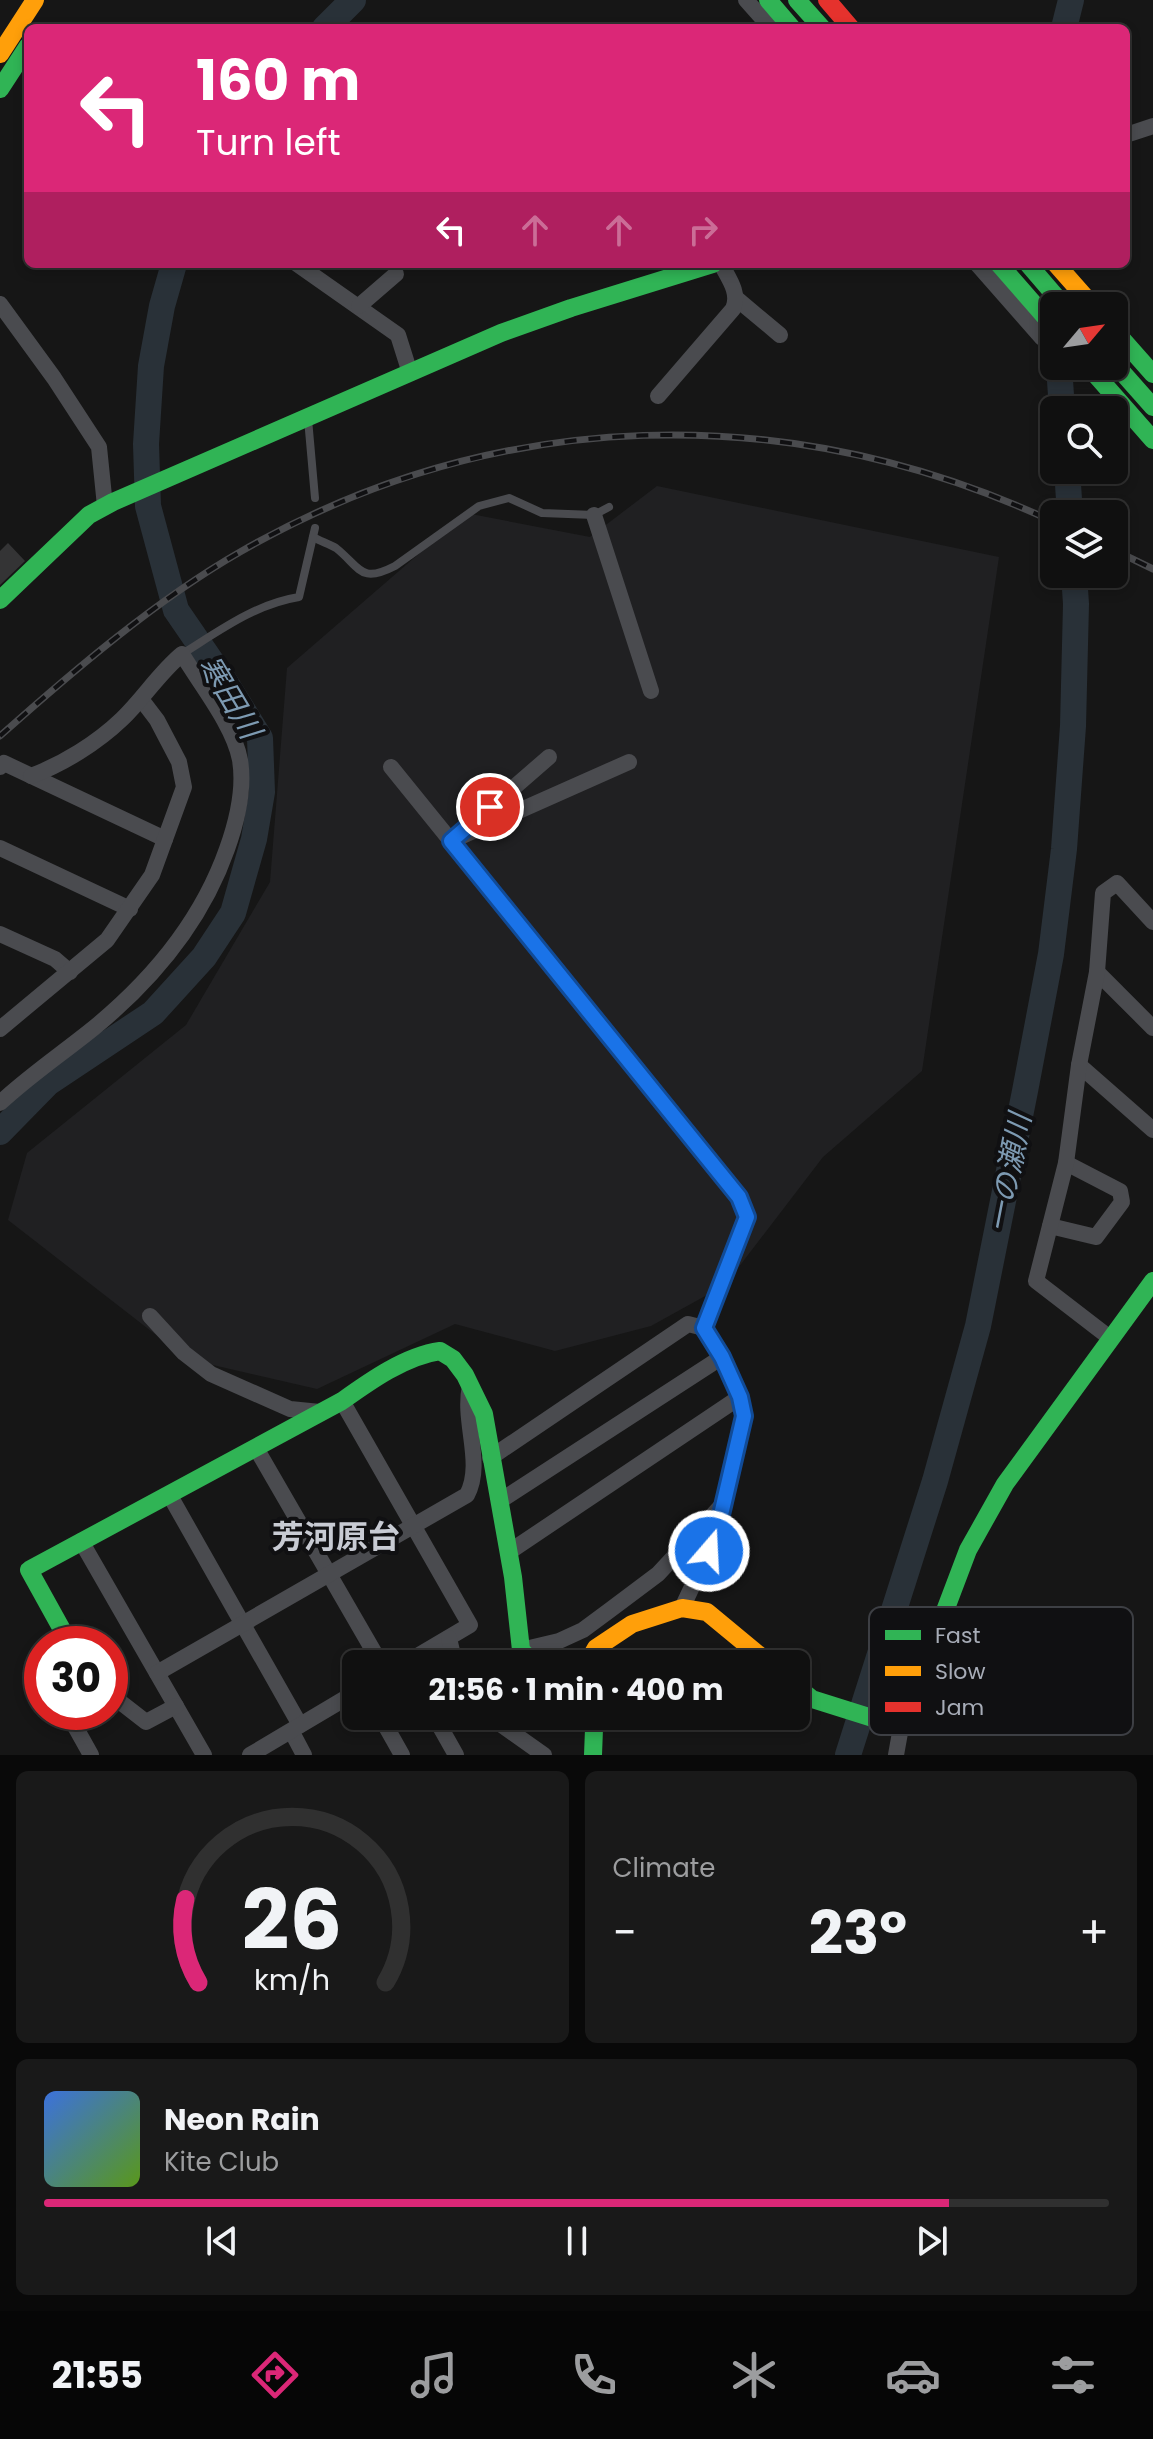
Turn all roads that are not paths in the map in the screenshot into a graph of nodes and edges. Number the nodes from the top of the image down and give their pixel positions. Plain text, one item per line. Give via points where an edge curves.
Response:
1 (35, 0) edge
2 (746, 0) edge
3 (768, 0) edge
4 (797, 0) edge
5 (827, 0) edge
6 (767, 24) edge
7 (789, 24) edge
8 (818, 24) edge
9 (848, 24) edge
10 (24, 52) edge
11 (0, 54) edge
12 (0, 89) edge
13 (1153, 126) edge
14 (1130, 134) edge
15 (303, 268) edge
16 (699, 268) edge
17 (723, 268) edge
18 (981, 268) edge
19 (1002, 268) edge
20 (1031, 268) edge
21 (1060, 268) edge
22 (396, 274) dead end
23 (1052, 292) edge
24 (1081, 292) edge
25 (737, 299) junction
26 (0, 304) edge
27 (359, 306) junction
28 (1040, 322) edge
29 (1040, 325) edge
30 (780, 335) dead end
31 (1128, 346) edge
32 (410, 373) junction
33 (1153, 374) edge
34 (1128, 379) edge
35 (1100, 380) edge
36 (658, 396) dead end
37 (1153, 407) edge
38 (308, 418) junction
39 (1153, 440) edge
40 (315, 498) dead end
41 (109, 504) junction
42 (601, 511) joint
43 (0, 600) edge
44 (182, 654) junction
45 (651, 691) dead end
46 (141, 699) junction
47 (549, 757) dead end
48 (629, 762) dead end
49 (0, 767) edge
50 (391, 767) dead end
51 (31, 776) junction
52 (165, 839) junction
53 (451, 841) junction
54 (0, 848) edge
55 (130, 909) junction
56 (1153, 922) edge
57 (0, 934) edge
58 (70, 972) junction
59 (1097, 972) junction
60 (2, 1024) edge
61 (1153, 1028) edge
62 (1079, 1065) junction
63 (0, 1103) edge
64 (1153, 1130) edge
65 (1066, 1163) junction
66 (1050, 1226) junction
67 (1153, 1281) edge
68 (150, 1316) dead end
69 (704, 1328) junction
70 (1110, 1338) junction
71 (722, 1357) junction
72 (470, 1386) junction
73 (740, 1397) junction
74 (342, 1401) junction
75 (322, 1412) junction
76 (256, 1448) junction
77 (490, 1458) junction
78 (169, 1494) junction
79 (500, 1501) junction
80 (725, 1502) junction
81 (413, 1526) junction
82 (81, 1541) junction
83 (509, 1552) junction
84 (329, 1574) junction
85 (943, 1607) edge
86 (682, 1608) junction
87 (243, 1624) junction
88 (60, 1626) edge
89 (449, 1638) junction
90 (373, 1650) edge
91 (428, 1650) edge
92 (452, 1650) edge
93 (521, 1650) joint
94 (595, 1650) edge
95 (753, 1650) edge
96 (157, 1673) junction
97 (810, 1697) edge
98 (342, 1702) edge
99 (176, 1706) junction
100 (128, 1708) edge
101 (869, 1717) edge
102 (77, 1730) edge
103 (388, 1730) edge
104 (442, 1730) edge
105 (509, 1730) edge
106 (594, 1730) edge
107 (298, 1732) junction
108 (894, 1735) edge
109 (91, 1755) edge
110 (204, 1755) edge
111 (250, 1755) edge
112 (304, 1755) edge
113 (402, 1755) edge
114 (456, 1755) edge
115 (544, 1755) edge
116 (593, 1755) edge
117 (896, 1755) edge

1 - 11 main road
2 - 6 street
3 - 7 main road
4 - 8 main road
5 - 9 main road
10 - 12 main road
13 - 14 street
15 - 27 street
16 - 32 main road via 501,333
17 - 25 street
18 - 29 street
19 - 28 main road
20 - 23 main road
21 - 24 main road
22 - 27 street
25 - 30 street
25 - 36 street
26 - 41 street via 99,447
27 - 32 street via 398,335
31 - 33 main road
32 - 38 main road
34 - 37 main road
35 - 39 main road
38 - 40 lane
38 - 41 main road
41 - 43 main road via 89,515
42 - 44 lane via 542,513 509,498 479,506 395,566 370,575 314,532 299,597 242,617
42 - 45 street
44 - 46 street
44 - 63 street via 240,759 242,793 217,877 160,963 128,997
46 - 51 street via 98,739
46 - 52 street via 179,762 184,787
47 - 53 street
48 - 53 street
49 - 51 street via 4,763
50 - 53 street
51 - 52 street
52 - 55 street via 152,875
53 - 69 street via 739,1197 747,1217
54 - 55 street
55 - 58 street via 107,940
56 - 59 street via 1117,883 1103,893
57 - 58 street via 55,959
58 - 60 street
59 - 61 street
59 - 62 street
62 - 64 street
62 - 65 street
65 - 66 street
65 - 66 street via 1120,1191 1122,1202 1096,1237
66 - 70 street via 1036,1281
67 - 70 main road
68 - 75 street via 211,1374 290,1409
69 - 71 street
69 - 77 street via 688,1324
70 - 85 main road via 1005,1484
71 - 73 street
71 - 79 street
72 - 74 main road via 454,1357 439,1351 376,1378
72 - 77 main road via 483,1409
72 - 81 street via 466,1404 474,1481 467,1495
73 - 80 street via 744,1416
73 - 83 street
74 - 75 main road
74 - 81 street
75 - 76 main road
76 - 78 main road
76 - 84 street
77 - 79 main road
78 - 82 main road
78 - 87 street
79 - 83 main road
80 - 86 street via 716,1536
80 - 93 street via 658,1574 601,1617 559,1641
81 - 84 street
81 - 89 street via 470,1625
82 - 88 main road via 29,1570
82 - 96 street
83 - 93 main road
84 - 87 street
84 - 90 street
86 - 94 main road via 632,1624
86 - 95 main road via 707,1612
87 - 96 street
87 - 107 street
89 - 91 street
89 - 92 street
96 - 99 street
97 - 101 main road
98 - 107 street
99 - 100 street via 146,1722
99 - 110 street
102 - 109 street
103 - 113 street
104 - 114 street
105 - 115 street
106 - 116 main road
107 - 111 street
107 - 112 street
108 - 117 street

